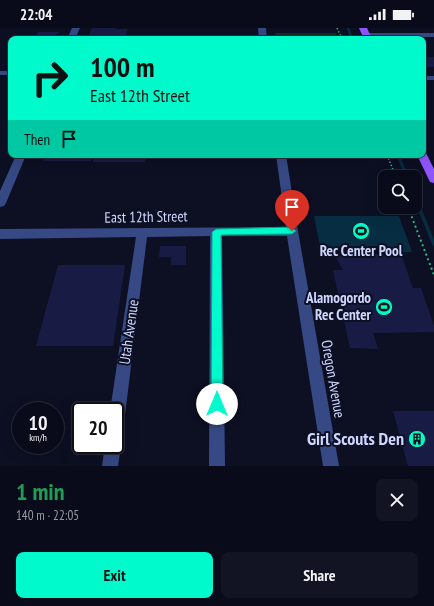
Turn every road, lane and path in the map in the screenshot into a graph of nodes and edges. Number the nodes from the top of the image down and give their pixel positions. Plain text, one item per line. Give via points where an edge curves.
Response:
1 (366, 34) edge
2 (434, 35) edge
3 (20, 158) edge
4 (281, 158) edge
5 (388, 158) edge
6 (424, 158) edge
7 (393, 170) edge
8 (434, 179) edge
9 (0, 203) edge
10 (411, 214) edge
11 (292, 231) junction
12 (216, 232) junction
13 (142, 233) junction
14 (0, 234) edge
15 (434, 275) edge
16 (119, 402) edge
17 (112, 454) edge
18 (110, 466) edge
19 (217, 466) edge
20 (331, 466) edge

1 - 2 street
3 - 9 street
4 - 11 street, Oregon Avenue
5 - 7 path
6 - 8 main road
10 - 15 path
11 - 12 street, East 12th Street
11 - 20 street, Oregon Avenue
12 - 13 street, East 12th Street
12 - 19 street
13 - 14 street, East 12th Street
13 - 16 street, Utah Avenue
17 - 18 street

